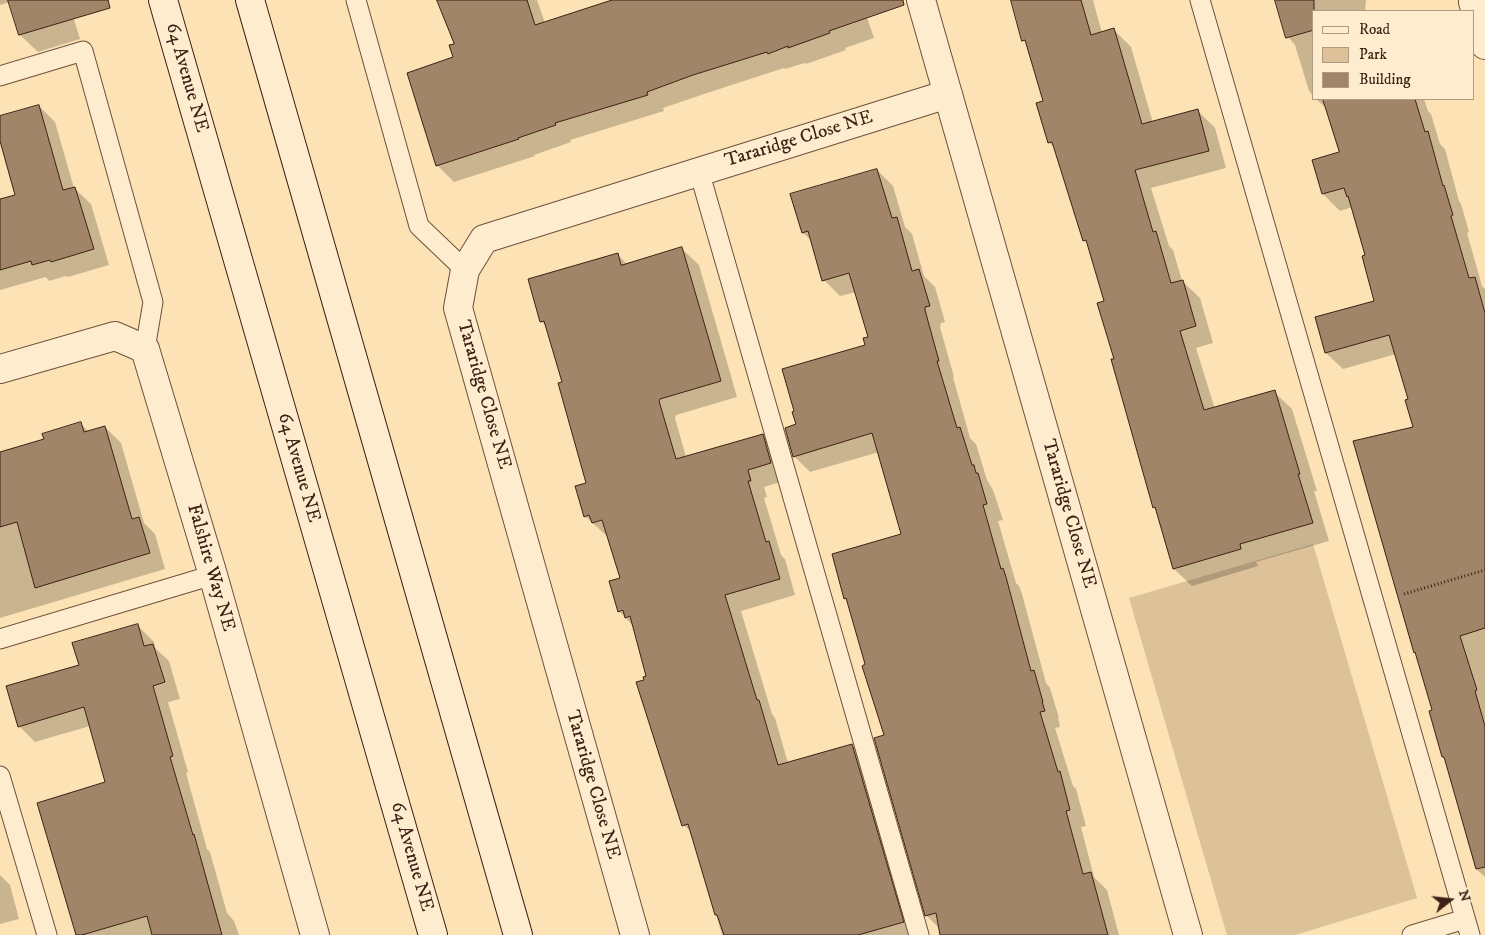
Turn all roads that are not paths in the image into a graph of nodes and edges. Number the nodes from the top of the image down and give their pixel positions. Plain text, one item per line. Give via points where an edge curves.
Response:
1 (163, 0) edge
2 (250, 0) edge
3 (262, 0) edge
4 (356, 0) edge
5 (921, 0) edge
6 (1200, 0) edge
7 (1474, 0) edge
8 (1485, 45) edge
9 (263, 46) junction
10 (0, 76) edge
11 (948, 94) junction
12 (699, 171) junction
13 (465, 270) junction
14 (145, 349) junction
15 (0, 369) edge
16 (213, 575) junction
17 (0, 639) edge
18 (0, 776) edge
19 (1467, 927) edge
20 (46, 935) edge
21 (316, 935) edge
22 (433, 935) edge
23 (518, 935) edge
24 (635, 935) edge
25 (919, 935) edge
26 (1188, 935) edge
27 (1412, 935) edge

1 - 22 street, 64 Avenue NE
2 - 9 street
3 - 9 street
4 - 13 lane via 419,226
5 - 11 street, Tararidge Close NE
6 - 19 lane
7 - 8 street
9 - 23 street
10 - 14 lane via 83,51 153,302
11 - 12 street, Tararidge Close NE
11 - 26 street, Tararidge Close NE
12 - 13 street, Tararidge Close NE via 484,239
12 - 25 lane
13 - 24 street, Tararidge Close NE via 458,308
14 - 15 street via 115,336
14 - 16 street, Falshire Way NE
16 - 17 lane
16 - 21 street, Falshire Way NE
18 - 20 lane
19 - 27 lane

